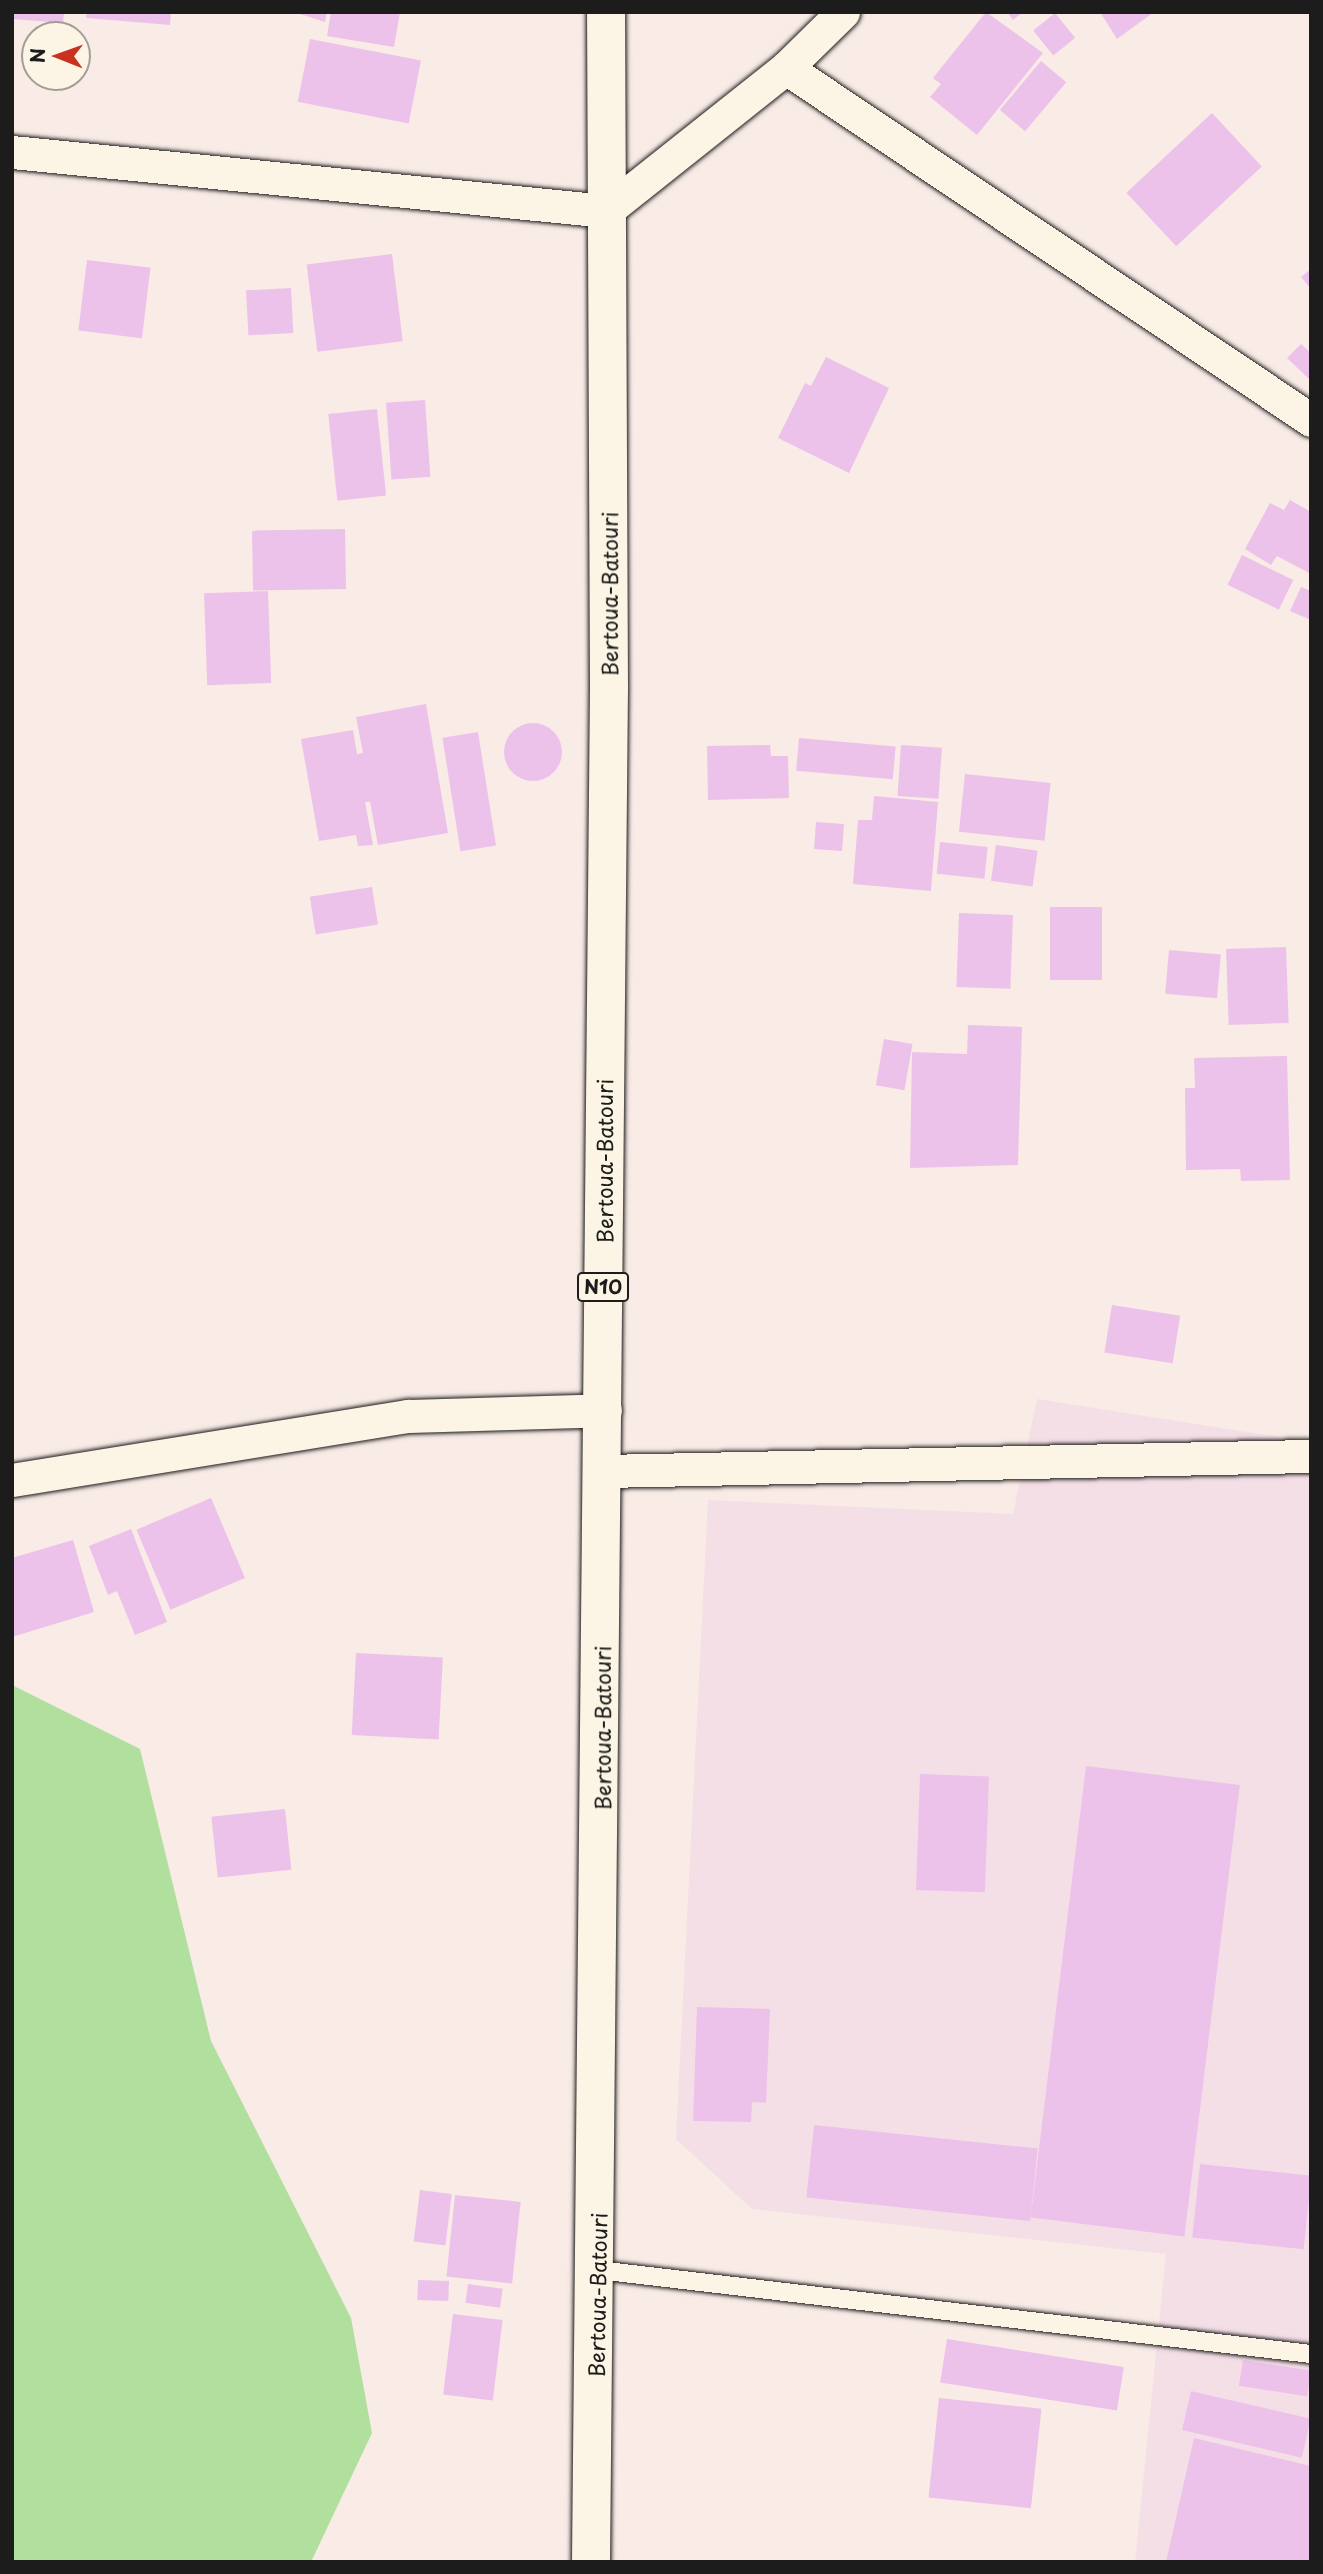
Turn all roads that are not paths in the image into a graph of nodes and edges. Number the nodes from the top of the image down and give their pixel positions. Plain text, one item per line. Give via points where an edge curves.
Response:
1 (606, 12) edge
2 (843, 12) edge
3 (786, 68) junction
4 (12, 152) edge
5 (606, 211) junction
6 (1311, 420) edge
7 (605, 1410) junction
8 (1311, 1457) edge
9 (604, 1471) junction
10 (12, 1480) edge
11 (598, 2270) junction
12 (1311, 2354) edge
13 (590, 2562) edge

1 - 5 highway, Bertoua-Batouri / N10
2 - 3 street
3 - 5 street
3 - 6 street
4 - 5 street
5 - 7 highway, Bertoua-Batouri / N10
7 - 9 highway, Bertoua-Batouri / N10
7 - 10 street via 408,1416
8 - 9 street
9 - 11 highway, Bertoua-Batouri / N10
11 - 12 lane
11 - 13 highway, Bertoua-Batouri / N10

